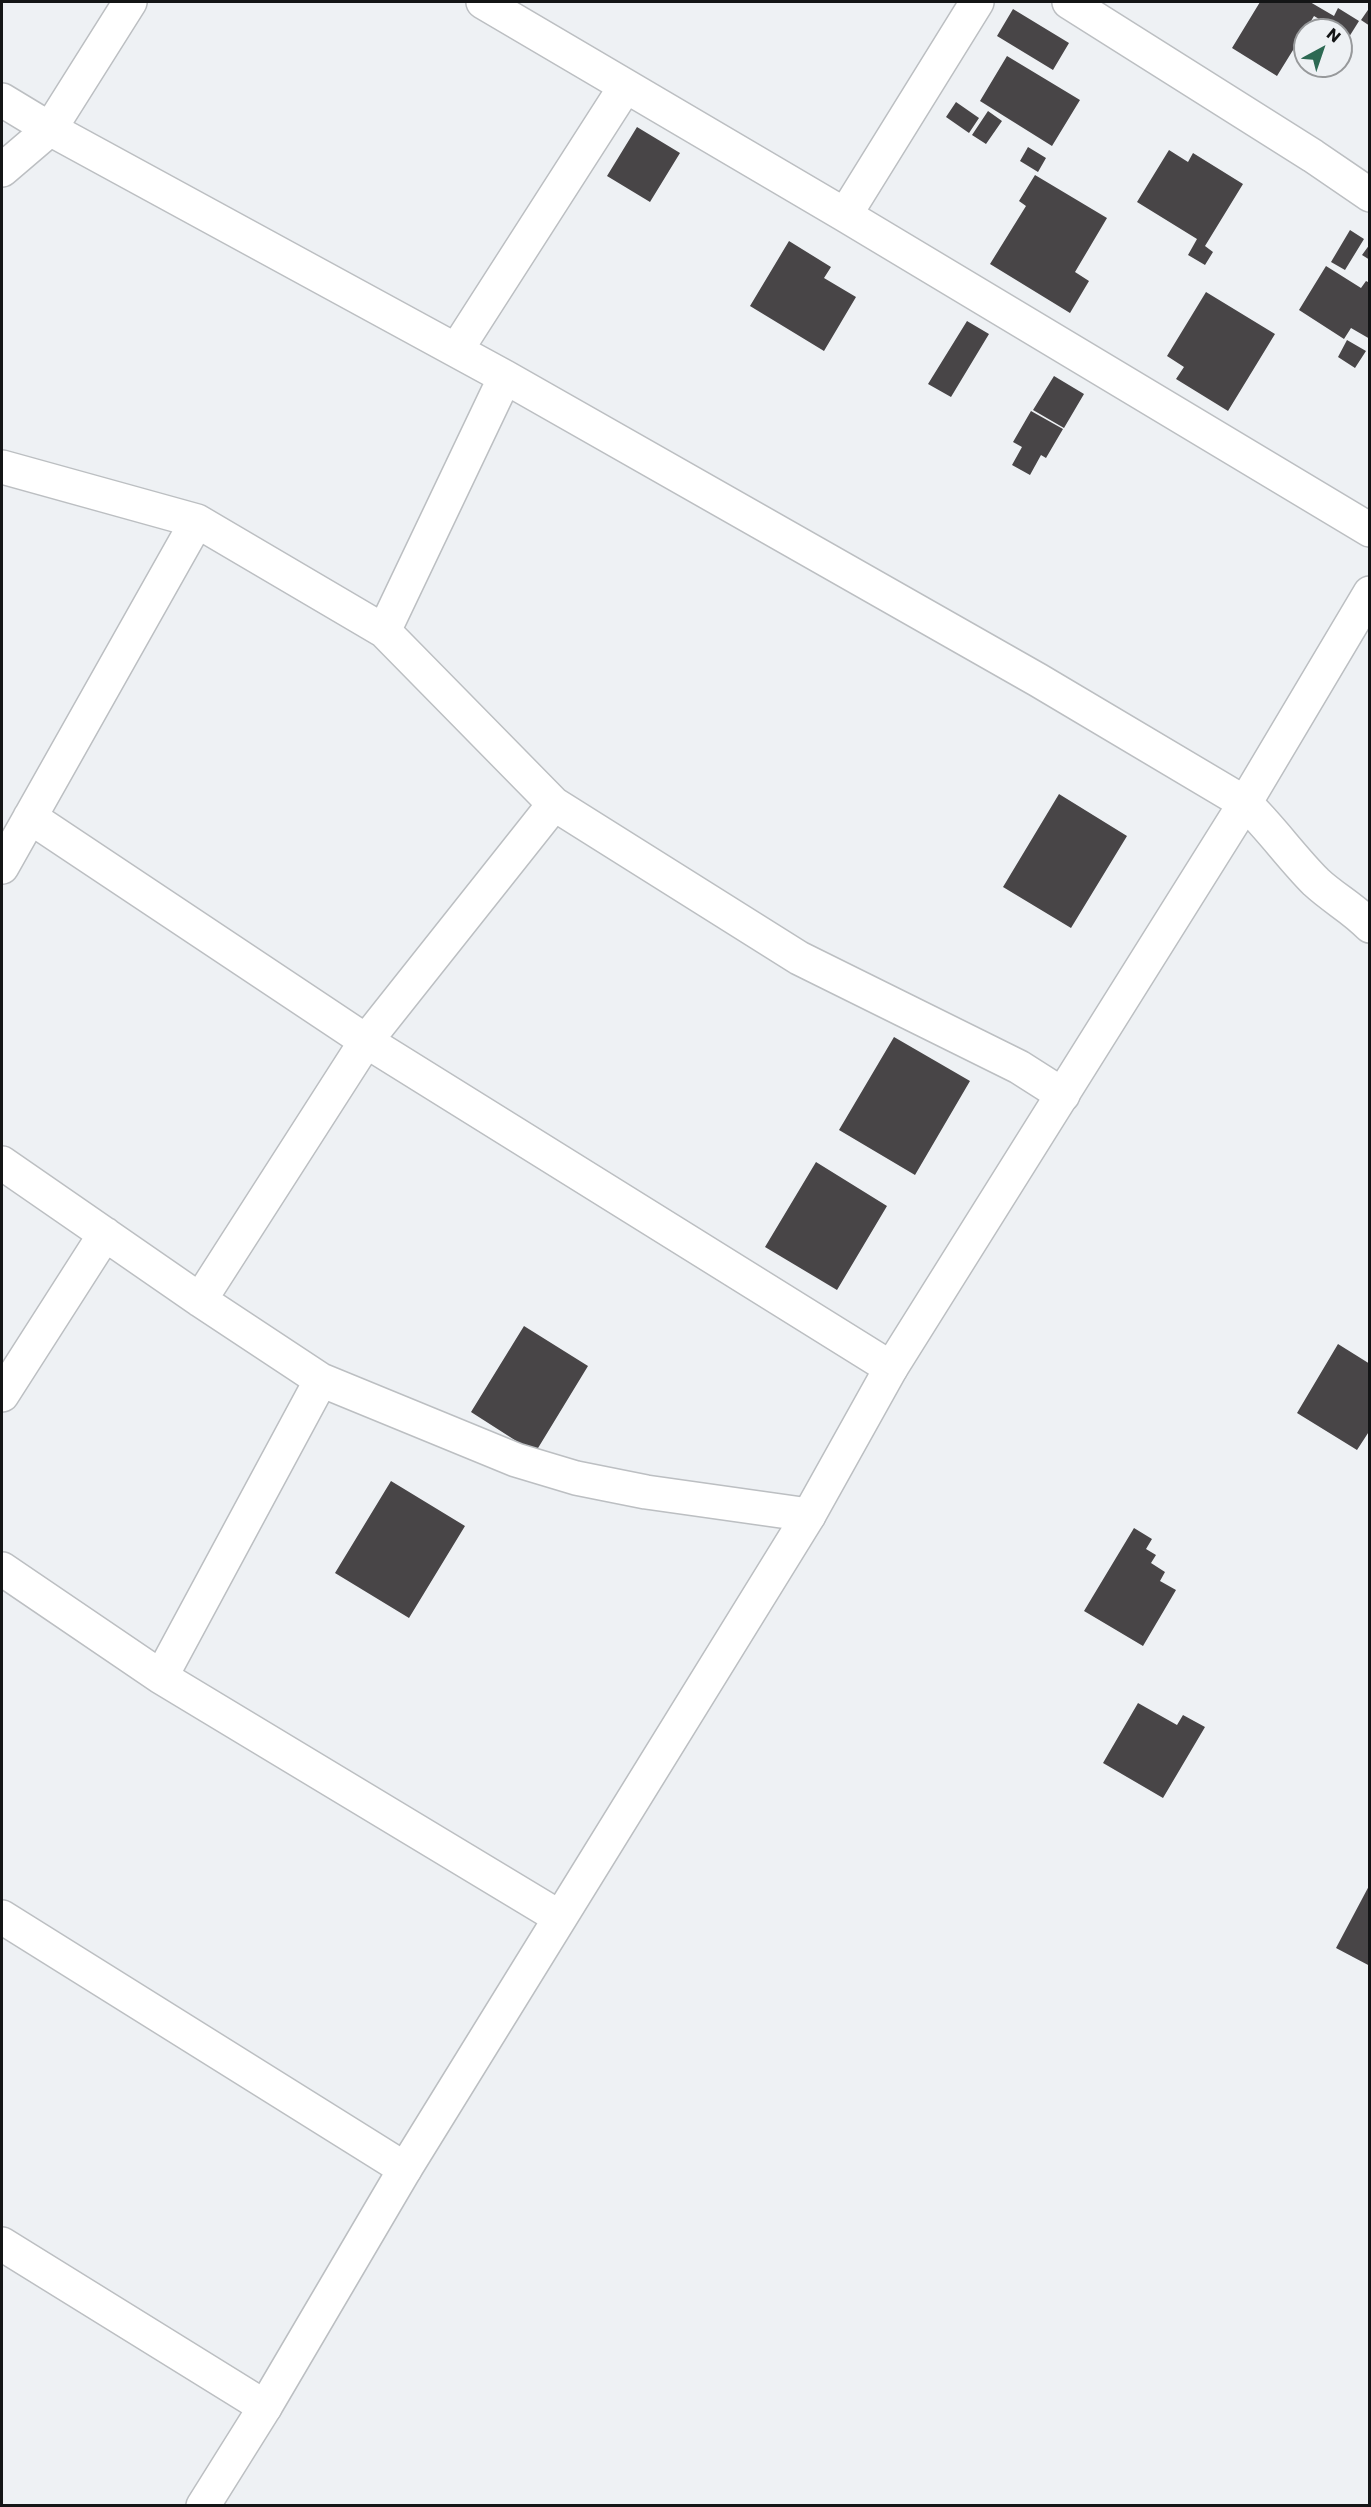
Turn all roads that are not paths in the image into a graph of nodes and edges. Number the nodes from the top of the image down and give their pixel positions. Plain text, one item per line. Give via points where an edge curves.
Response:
1 (130, 2) edge
2 (483, 2) edge
3 (977, 2) edge
4 (1069, 2) edge
5 (625, 87) junction
6 (2, 100) edge
7 (50, 129) junction
8 (2, 170) edge
9 (1370, 195) edge
10 (845, 215) junction
11 (457, 349) junction
12 (506, 377) junction
13 (2, 467) edge
14 (197, 521) junction
15 (1370, 530) edge
16 (1370, 593) edge
17 (384, 631) junction
18 (1245, 803) junction
19 (554, 804) junction
20 (30, 817) junction
21 (2, 867) edge
22 (1367, 921) edge
23 (366, 1041) junction
24 (1063, 1095) junction
25 (2, 1163) edge
26 (105, 1234) junction
27 (200, 1300) junction
28 (891, 1368) junction
29 (321, 1380) junction
30 (2, 1395) edge
31 (809, 1515) junction
32 (2, 1569) edge
33 (161, 1677) junction
34 (2, 1917) edge
35 (559, 1917) junction
36 (405, 2169) junction
37 (2, 2244) edge
38 (265, 2407) junction
39 (203, 2505) edge

1 - 7 street
2 - 5 street
3 - 10 street
4 - 9 street
5 - 10 street
5 - 11 street
6 - 7 street
7 - 8 street
7 - 11 street
10 - 15 street
11 - 12 street
12 - 17 street
12 - 18 street via 1038,680
13 - 14 street
14 - 17 street
14 - 20 street
16 - 18 street
17 - 19 street
18 - 22 street via 1317,883
18 - 24 street
19 - 23 street
19 - 24 street via 799,958 1019,1067
20 - 21 street
20 - 23 street
23 - 27 street
23 - 28 street
24 - 28 street
25 - 26 street
26 - 27 street
26 - 30 street
27 - 29 street
28 - 31 street
29 - 31 street via 516,1460 576,1478
29 - 33 street
31 - 35 street
32 - 33 street
33 - 35 street
34 - 36 street
35 - 36 street
36 - 38 street
37 - 38 street
38 - 39 street

